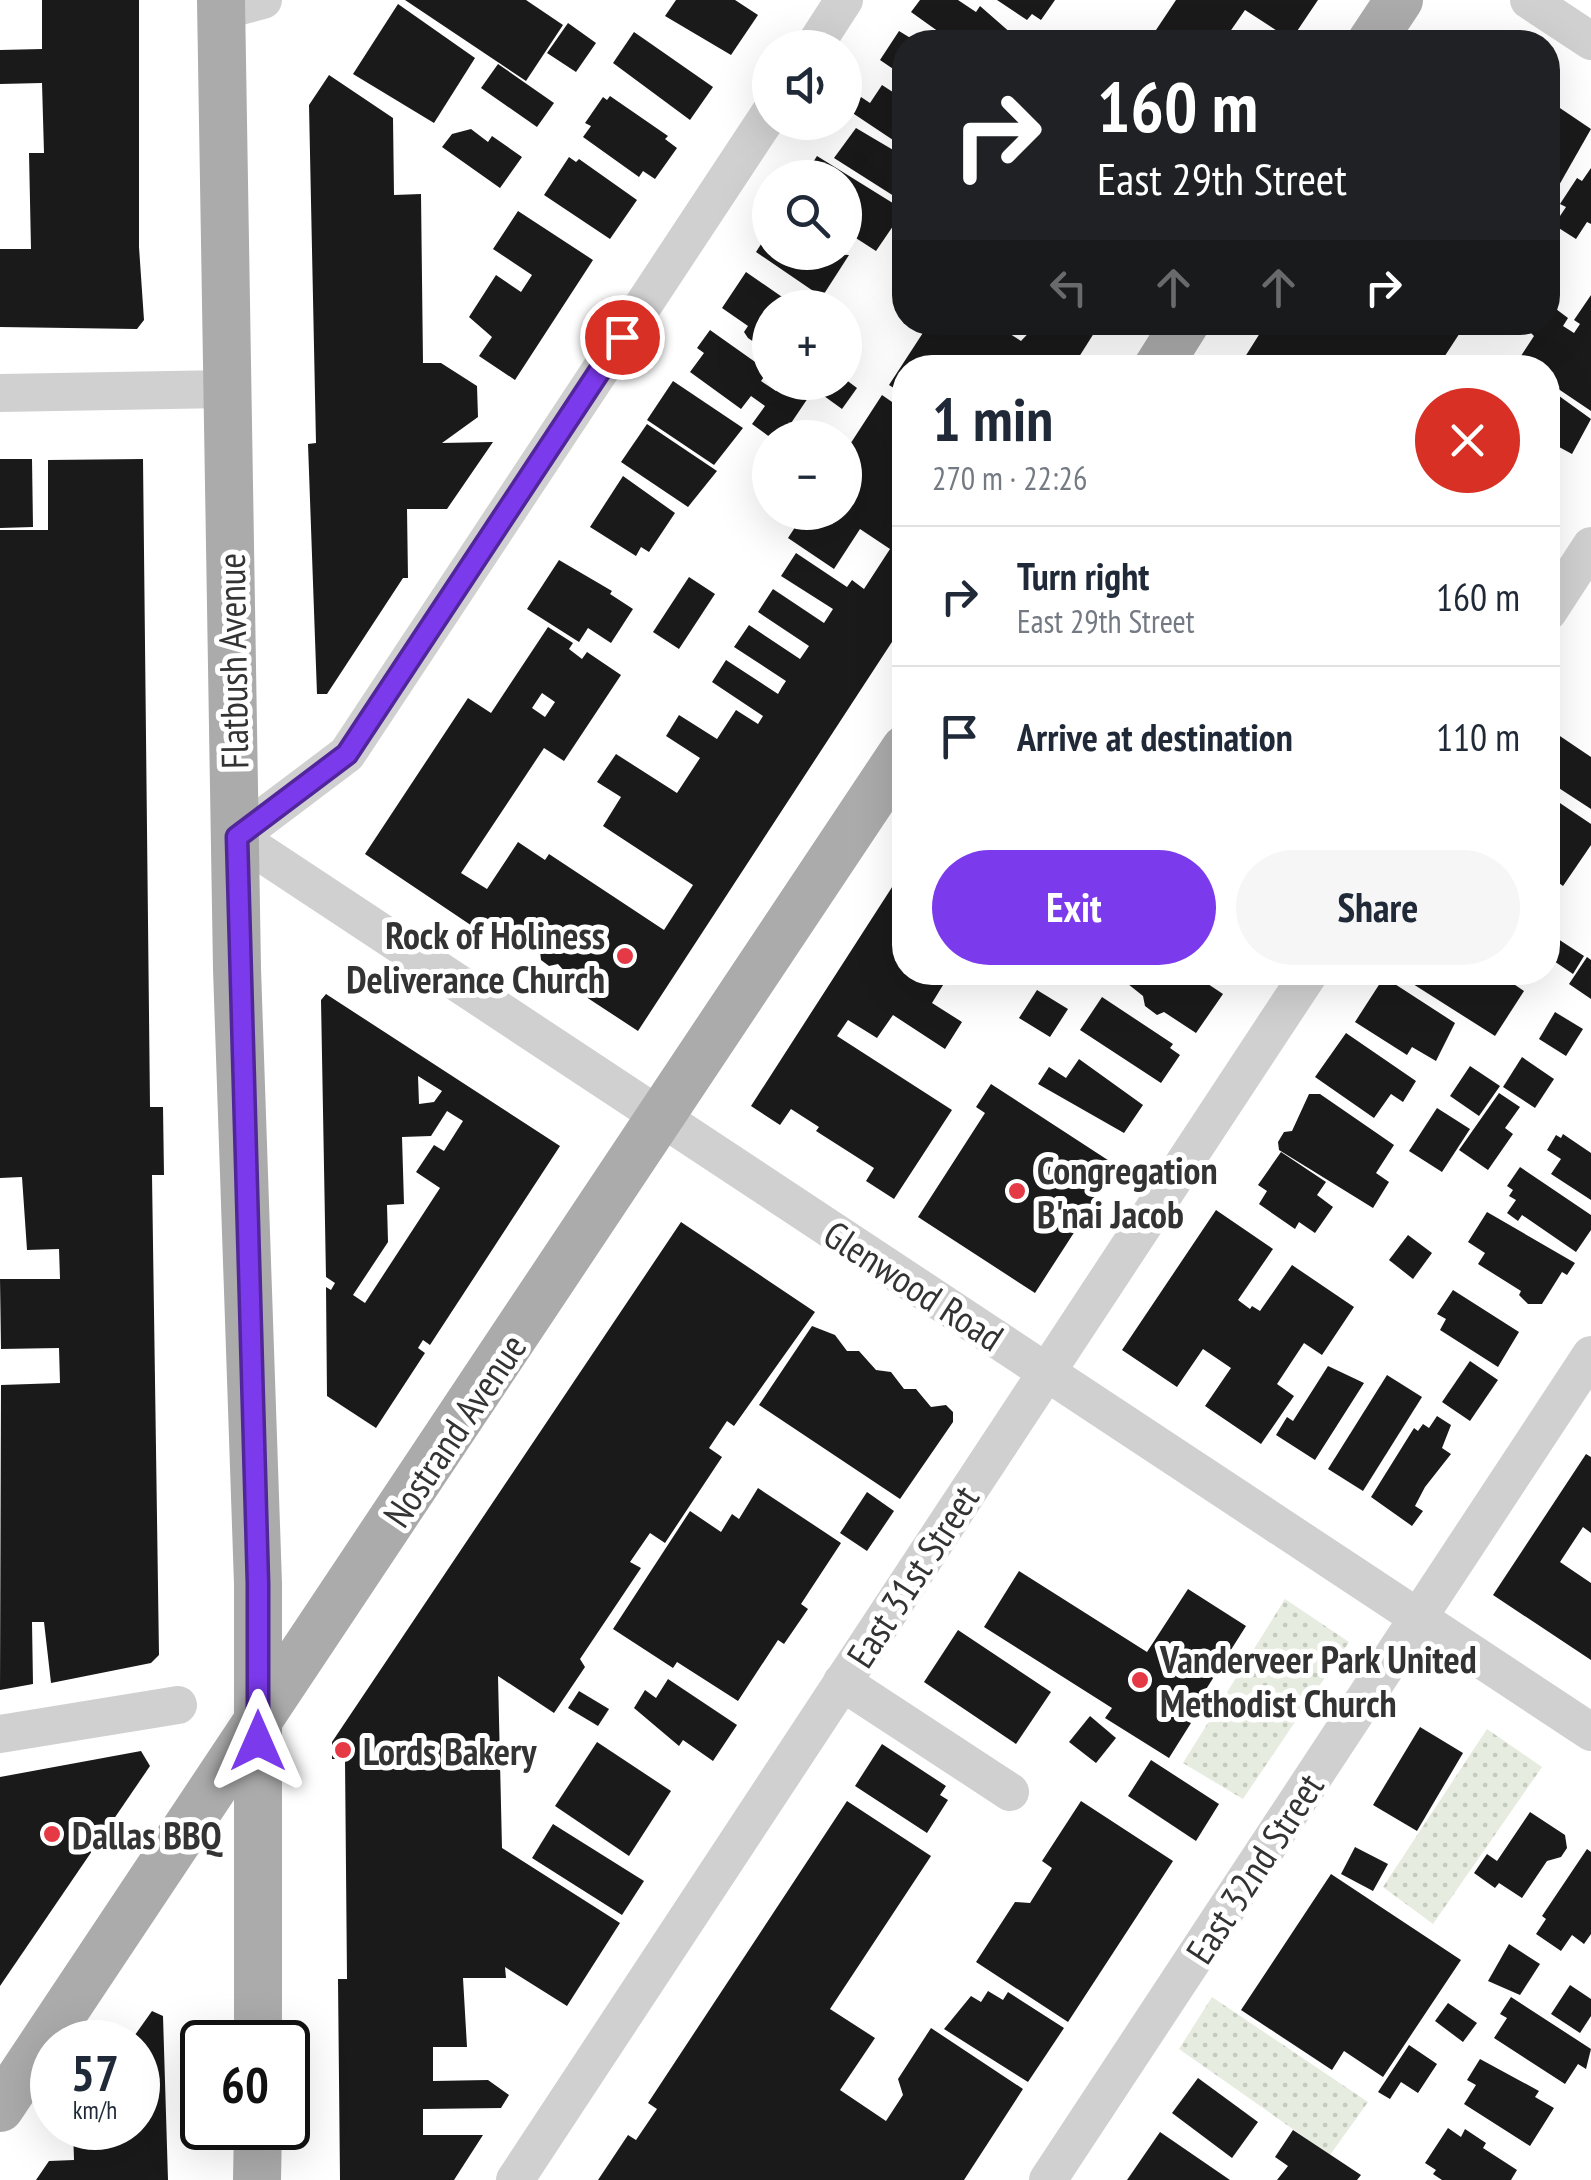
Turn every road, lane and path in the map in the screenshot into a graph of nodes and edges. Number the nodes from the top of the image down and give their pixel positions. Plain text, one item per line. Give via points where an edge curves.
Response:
1 (844, 0) edge
2 (1399, 0) edge
3 (1529, 0) edge
4 (235, 4) edge
5 (825, 30) edge
6 (1379, 30) edge
7 (1591, 41) edge
8 (752, 140) edge
9 (226, 389) junction
10 (0, 393) edge
11 (1591, 546) edge
12 (1560, 594) edge
13 (892, 770) edge
14 (237, 837) junction
15 (1301, 985) edge
16 (662, 1118) junction
17 (1591, 1355) edge
18 (1046, 1372) junction
19 (1418, 1618) junction
20 (842, 1682) junction
21 (178, 1705) dead end
22 (258, 1726) junction
23 (1591, 1732) edge
24 (0, 1734) edge
25 (1010, 1792) dead end
26 (258, 2020) edge
27 (0, 2108) edge
28 (258, 2150) edge
29 (258, 2180) edge
30 (515, 2180) edge
31 (1048, 2180) edge

1 - 5 street
2 - 6 main road
3 - 7 street
4 - 9 main road, Flatbush Avenue
8 - 14 street via 347,754
9 - 10 street
9 - 14 main road, Flatbush Avenue
11 - 12 street
13 - 16 main road, Nostrand Avenue
14 - 16 street, Glenwood Road
14 - 22 main road, Flatbush Avenue
15 - 18 street, East 31st Street
16 - 18 street, Glenwood Road
16 - 22 main road, Nostrand Avenue
17 - 19 street, East 32nd Street
18 - 19 street, Glenwood Road
18 - 20 street, East 31st Street
19 - 23 street, Glenwood Road
19 - 31 street, East 32nd Street
20 - 25 street
20 - 30 street, East 31st Street
21 - 24 street
22 - 26 main road, Flatbush Avenue
22 - 27 main road, Nostrand Avenue
28 - 29 main road

